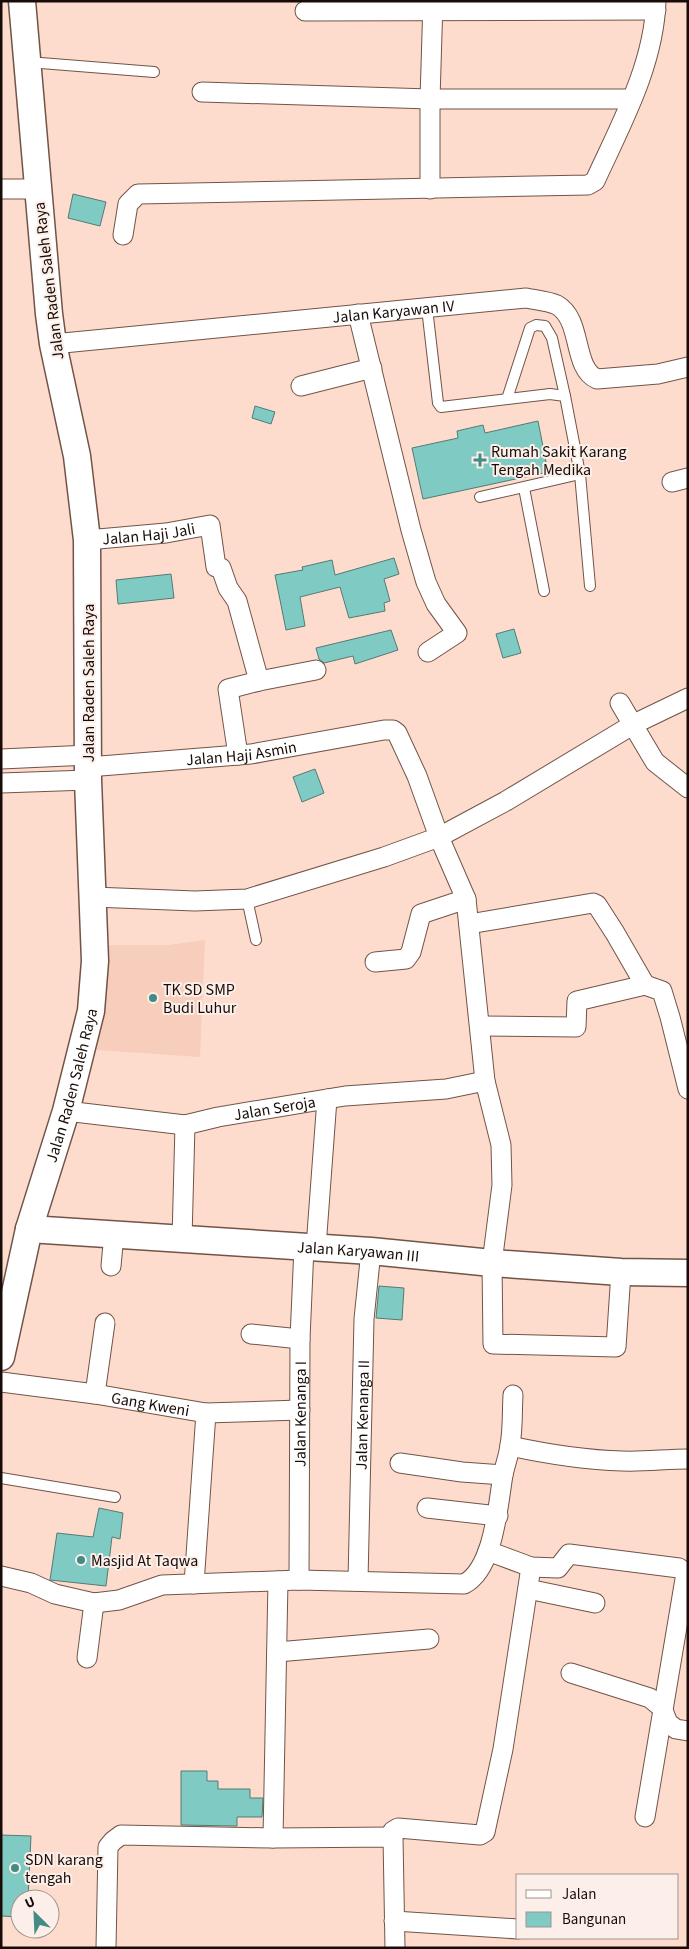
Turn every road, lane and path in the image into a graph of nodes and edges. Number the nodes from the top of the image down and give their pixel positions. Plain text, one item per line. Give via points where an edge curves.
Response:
1 (22, 1) edge
2 (433, 5) edge
3 (656, 6) edge
4 (306, 11) dead end
5 (27, 62) junction
6 (154, 72) dead end
7 (202, 92) dead end
8 (430, 99) junction
9 (632, 99) junction
10 (1, 190) edge
11 (38, 190) junction
12 (430, 190) junction
13 (123, 234) dead end
14 (427, 308) junction
15 (358, 314) junction
16 (53, 344) junction
17 (372, 368) junction
18 (688, 368) edge
19 (301, 386) dead end
20 (565, 396) junction
21 (507, 399) junction
22 (580, 474) junction
23 (524, 488) junction
24 (480, 497) dead end
25 (87, 540) junction
26 (590, 586) dead end
27 (544, 591) dead end
28 (428, 652) dead end
29 (316, 670) dead end
30 (260, 681) junction
31 (688, 698) edge
32 (620, 703) dead end
33 (638, 732) junction
34 (238, 755) junction
35 (1, 759) edge
36 (88, 768) junction
37 (1, 783) edge
38 (688, 788) edge
39 (439, 836) junction
40 (93, 897) junction
41 (248, 899) junction
42 (466, 899) junction
43 (469, 924) junction
44 (256, 940) dead end
45 (375, 962) dead end
46 (645, 985) junction
47 (480, 1026) junction
48 (485, 1081) junction
49 (688, 1089) edge
50 (327, 1099) junction
51 (66, 1111) junction
52 (185, 1125) junction
53 (29, 1229) junction
54 (114, 1234) junction
55 (182, 1239) junction
56 (310, 1247) junction
57 (371, 1251) junction
58 (492, 1263) junction
59 (111, 1266) dead end
60 (621, 1272) junction
61 (688, 1273) edge
62 (105, 1323) dead end
63 (251, 1334) dead end
64 (300, 1339) junction
65 (1, 1356) edge
66 (1, 1382) edge
67 (95, 1394) junction
68 (513, 1395) dead end
69 (300, 1410) junction
70 (206, 1413) junction
71 (510, 1446) junction
72 (688, 1459) edge
73 (400, 1463) dead end
74 (503, 1475) junction
75 (1, 1478) edge
76 (115, 1497) dead end
77 (427, 1508) dead end
78 (498, 1516) junction
79 (488, 1551) junction
80 (532, 1567) junction
81 (1, 1576) edge
82 (278, 1580) junction
83 (299, 1580) junction
84 (358, 1580) junction
85 (194, 1584) junction
86 (528, 1588) junction
87 (94, 1603) junction
88 (595, 1603) dead end
89 (429, 1639) dead end
90 (277, 1652) junction
91 (87, 1658) dead end
92 (571, 1673) dead end
93 (662, 1708) junction
94 (688, 1731) edge
95 (644, 1817) dead end
96 (393, 1837) junction
97 (273, 1838) junction
98 (394, 1921) junction
99 (516, 1929) edge
100 (106, 1948) edge
101 (394, 1948) edge

1 - 5 main road, Jalan Raden Saleh Raya
2 - 3 street
2 - 4 street
2 - 8 street
3 - 9 street via 650,46
5 - 6 lane
5 - 11 main road, Jalan Raden Saleh Raya
7 - 8 street
8 - 9 street
8 - 12 street
9 - 12 street via 595,181 588,185
10 - 11 street
11 - 16 main road, Jalan Raden Saleh Raya
12 - 13 street via 138,194 128,204
14 - 15 street, Jalan Karyawan IV
14 - 18 street, Jalan Karyawan IV via 526,298 556,305 567,314 588,374 596,379
14 - 21 lane via 439,406 447,408
15 - 16 street, Jalan Karyawan IV
15 - 17 street
16 - 25 main road, Jalan Raden Saleh Raya via 77,456
17 - 19 street
17 - 28 street via 426,582 436,604 457,633
20 - 21 lane via 550,394
20 - 21 lane via 552,338 545,326 536,325 530,328
20 - 22 lane
22 - 23 lane
22 - 26 lane
23 - 24 lane
23 - 27 lane
25 - 30 street, Jalan Haji Jali via 166,533 210,525 216,567 221,568 228,588 237,600
25 - 36 main road, Jalan Raden Saleh Raya
29 - 30 street
30 - 34 street via 228,689
31 - 33 street
32 - 33 street
33 - 38 street via 655,762
33 - 39 street
34 - 36 street, Jalan Haji Asmin
34 - 39 street, Jalan Haji Asmin via 393,730 400,738 417,776
35 - 36 street
36 - 37 street
36 - 40 main road, Jalan Raden Saleh Raya
39 - 41 street via 384,857
39 - 42 street
40 - 41 street via 195,901
40 - 51 main road, Jalan Raden Saleh Raya via 95,961 91,1010
41 - 44 lane
42 - 43 street
42 - 45 street via 421,914 411,952 406,959
43 - 46 street via 597,904
43 - 47 street
46 - 47 street via 576,1002 576,1027
46 - 49 street via 662,991
47 - 48 street
48 - 50 street, Jalan Seroja via 446,1089
48 - 58 street via 501,1145 502,1185
50 - 52 street, Jalan Seroja
50 - 56 street, Jalan Kenanga I
51 - 52 street, Jalan Seroja
51 - 53 main road, Jalan Raden Saleh Raya
52 - 55 street
53 - 54 main road, Jalan Karyawan III
53 - 65 main road, Jalan Raden Saleh Raya
54 - 55 main road, Jalan Karyawan III
54 - 59 street
55 - 56 main road, Jalan Karyawan III
56 - 57 main road, Jalan Karyawan III
56 - 64 street, Jalan Kenanga I
57 - 58 main road, Jalan Karyawan III
57 - 84 street, Jalan Kenanga II via 364,1319
58 - 60 main road, Jalan Karyawan III
58 - 60 street via 493,1344 616,1347
60 - 61 main road, Jalan Karyawan III
62 - 67 street
63 - 64 street
64 - 69 street, Jalan Kenanga I
66 - 67 street, Gang Kweni
67 - 70 street, Gang Kweni
68 - 71 street
69 - 70 street, Gang Kweni
69 - 83 street, Jalan Kenanga I
70 - 85 street
71 - 72 street via 549,1455 614,1461
71 - 74 street
73 - 74 street
74 - 78 street
75 - 76 lane
77 - 78 street
78 - 79 street
79 - 80 street
79 - 84 street via 472,1580 464,1584
80 - 86 street
80 - 93 street via 558,1568 569,1554 683,1569 686,1572
81 - 87 street
82 - 83 street
82 - 85 street
82 - 90 street
83 - 84 street
85 - 87 street via 162,1584 119,1600
86 - 88 street
86 - 96 street via 502,1750 485,1832 480,1836 398,1828 393,1831
87 - 91 street
89 - 90 street
90 - 97 street
92 - 93 street via 650,1698
93 - 94 street via 668,1723 676,1729
93 - 95 street
96 - 97 street
96 - 98 street
97 - 100 street via 121,1836 112,1840 108,1847
98 - 99 street
98 - 101 street

